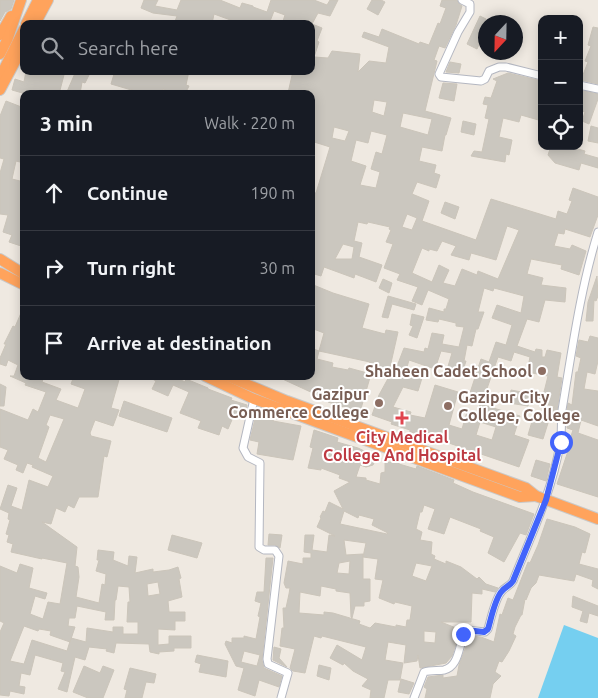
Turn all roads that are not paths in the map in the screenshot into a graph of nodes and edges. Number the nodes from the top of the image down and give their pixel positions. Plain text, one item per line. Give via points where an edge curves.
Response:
1 (21, 0) edge
2 (38, 0) edge
3 (48, 0) edge
4 (462, 0) edge
5 (28, 20) edge
6 (37, 20) edge
7 (0, 33) edge
8 (20, 36) edge
9 (20, 53) edge
10 (0, 54) edge
11 (538, 75) edge
12 (0, 77) edge
13 (583, 86) edge
14 (0, 90) edge
15 (598, 90) edge
16 (598, 232) edge
17 (0, 259) edge
18 (20, 272) edge
19 (3, 276) edge
20 (20, 283) edge
21 (214, 380) edge
22 (237, 380) edge
23 (254, 399) junction
24 (541, 498) junction
25 (598, 519) edge
26 (281, 698) edge
27 (414, 698) edge

1 - 7 highway
1 - 10 highway
2 - 5 highway
3 - 6 highway
4 - 11 street via 470,4 470,12 454,39 439,74 441,77 481,82 489,71 499,67
8 - 12 highway
9 - 14 highway
13 - 15 street
16 - 24 street via 586,274 562,412 561,442
17 - 18 highway
19 - 20 highway
21 - 23 highway
22 - 24 highway via 526,488
23 - 24 highway via 520,497
23 - 26 street via 243,448 248,457 260,463 259,547 275,550 279,556 267,659 268,664 288,674
24 - 25 highway
24 - 27 street via 513,581 499,595 488,629 484,632 466,630 452,667 424,672

